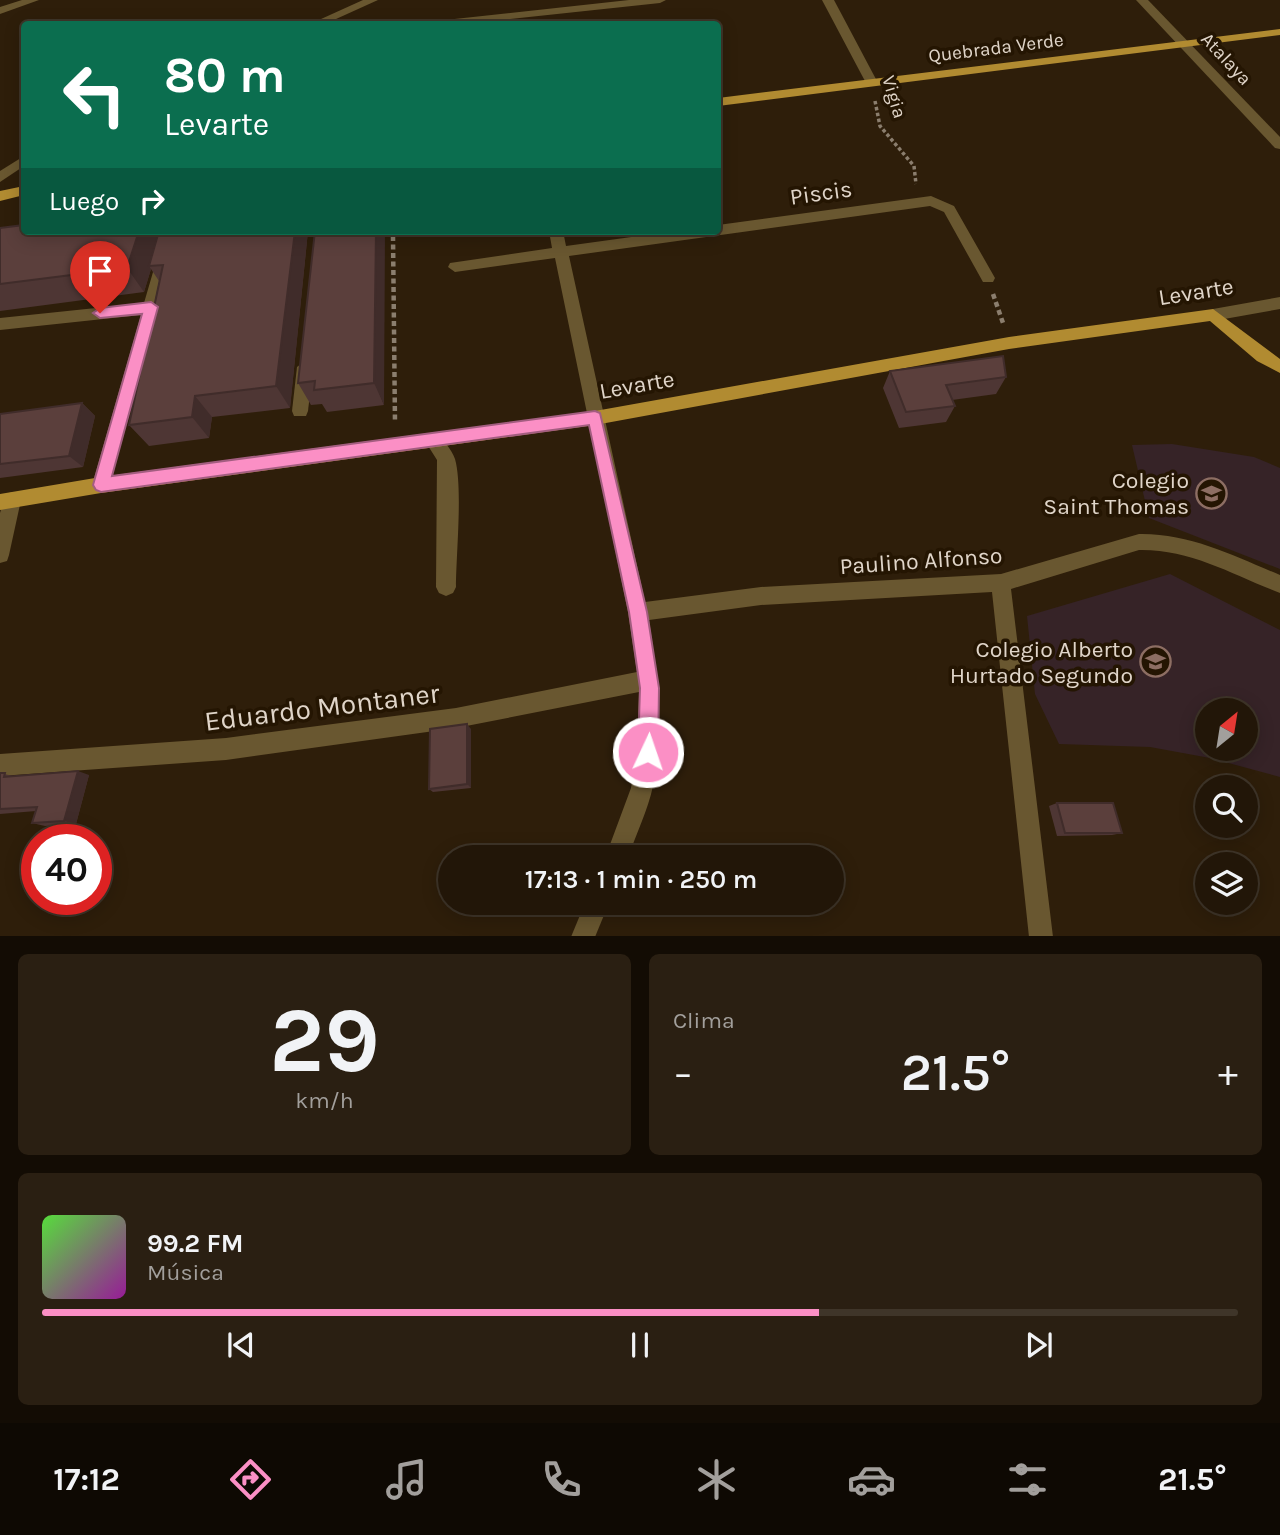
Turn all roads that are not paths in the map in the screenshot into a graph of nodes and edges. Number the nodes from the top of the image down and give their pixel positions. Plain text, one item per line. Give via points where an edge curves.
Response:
1 (33, 0) edge
2 (372, 0) edge
3 (504, 0) edge
4 (660, 0) edge
5 (828, 0) edge
6 (1142, 0) edge
7 (0, 10) edge
8 (323, 21) edge
9 (508, 21) edge
10 (1280, 32) edge
11 (1186, 44) junction
12 (872, 83) junction
13 (721, 102) edge
14 (1280, 145) edge
15 (21, 162) edge
16 (0, 178) edge
17 (21, 192) edge
18 (0, 196) edge
19 (721, 230) edge
20 (171, 235) edge
21 (557, 235) edge
22 (680, 235) edge
23 (559, 251) junction
24 (455, 267) dead end
25 (988, 278) road end
26 (1280, 303) edge
27 (151, 307) junction
28 (1213, 315) junction
29 (0, 324) edge
30 (306, 356) edge
31 (1280, 367) edge
32 (300, 411) edge
33 (595, 418) junction
34 (434, 441) junction
35 (101, 485) junction
36 (6, 501) edge
37 (0, 555) edge
38 (1001, 583) junction
39 (1280, 584) edge
40 (446, 587) dead end
41 (638, 612) junction
42 (648, 680) junction
43 (0, 765) edge
44 (622, 845) edge
45 (592, 915) edge
46 (583, 936) edge
47 (1041, 936) edge

1 - 7 street
2 - 8 street
3 - 9 street
4 - 9 street
5 - 12 street, Vigia
6 - 11 street, Atalaya
10 - 11 main road, Quebrada Verde
11 - 12 main road, Quebrada Verde
11 - 14 street, Atalaya
12 - 13 main road, Quebrada Verde
15 - 16 street
17 - 18 main road
19 - 25 street, Piscis via 925,202 949,209
20 - 27 street
21 - 23 street
22 - 23 street
23 - 24 street
23 - 33 street
26 - 28 street, Levarte
27 - 29 street
27 - 35 street
28 - 31 main road
28 - 33 main road, Levarte via 1009,343
30 - 32 street
33 - 34 main road, Levarte
33 - 41 street
34 - 35 main road, Levarte
34 - 40 street via 446,459
35 - 36 main road, Levarte
36 - 37 street
38 - 39 street, Paulino Alfonso via 1158,540 1177,543
38 - 41 street, Paulino Alfonso via 761,596
38 - 47 street
41 - 42 street
42 - 43 street, Eduardo Montaner via 456,718 226,750
42 - 44 street via 648,752 642,788
45 - 46 street

